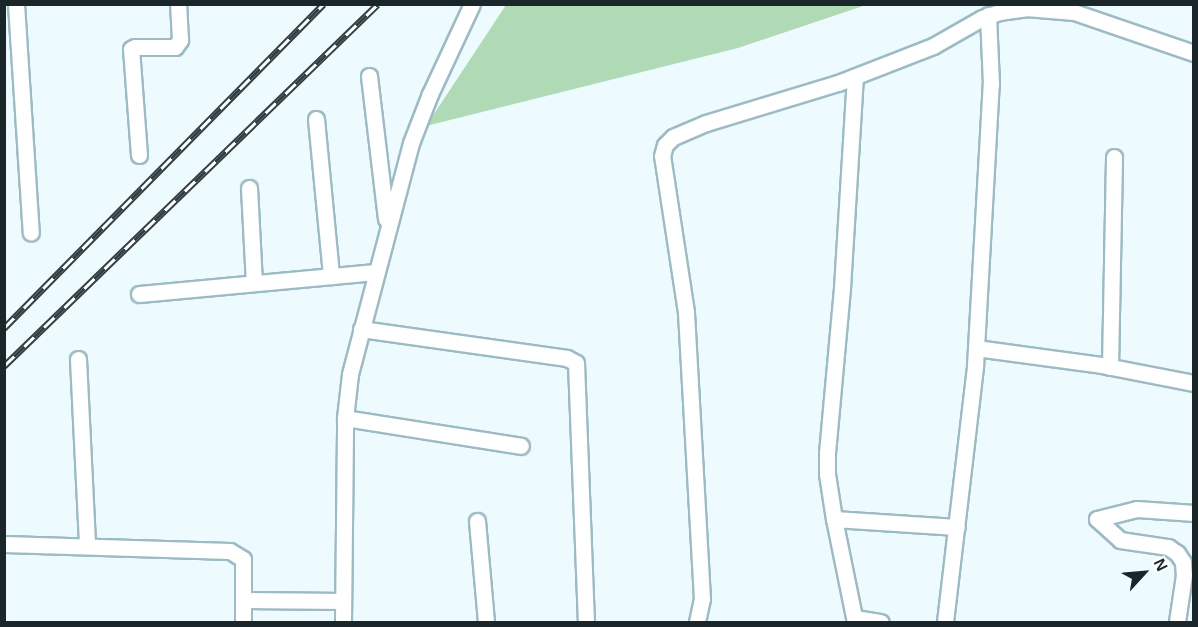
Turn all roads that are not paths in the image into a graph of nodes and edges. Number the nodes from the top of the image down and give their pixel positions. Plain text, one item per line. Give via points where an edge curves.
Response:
1 (16, 4) edge
2 (178, 4) edge
3 (472, 4) edge
4 (988, 15) junction
5 (1194, 53) edge
6 (369, 76) dead end
7 (855, 76) junction
8 (316, 119) dead end
9 (139, 155) dead end
10 (1114, 157) dead end
11 (249, 188) dead end
12 (387, 227) junction
13 (31, 233) dead end
14 (376, 272) junction
15 (331, 276) junction
16 (254, 283) junction
17 (139, 294) dead end
18 (360, 329) junction
19 (976, 348) junction
20 (78, 360) dead end
21 (1110, 367) junction
22 (1194, 383) edge
23 (345, 418) junction
24 (521, 446) dead end
25 (1194, 513) edge
26 (834, 519) junction
27 (477, 521) dead end
28 (957, 527) junction
29 (4, 544) edge
30 (87, 546) junction
31 (1188, 562) edge
32 (244, 600) junction
33 (343, 602) junction
34 (855, 620) edge
35 (243, 622) edge
36 (343, 622) edge
37 (486, 622) edge
38 (586, 622) edge
39 (697, 622) edge
40 (881, 622) edge
41 (945, 622) edge
42 (1178, 622) edge

1 - 13 street
2 - 9 street via 180,40 175,47 131,50
3 - 12 street via 422,113
4 - 5 street via 1026,8 1074,12
4 - 7 street via 933,46
4 - 19 street via 991,84
6 - 12 street
7 - 26 street via 842,288 828,433 827,474
7 - 39 street via 706,123 673,137 665,145 662,156 686,312 702,599
8 - 15 street
10 - 21 street
11 - 16 street
12 - 14 street
14 - 15 street
14 - 18 street
15 - 16 street
16 - 17 street
18 - 23 street
18 - 38 street via 567,357 576,363
19 - 21 street
19 - 28 street
20 - 30 street
21 - 22 street
23 - 24 street
23 - 33 street
25 - 31 street via 1137,509 1097,519 1120,540 1168,547
26 - 28 street
26 - 34 street
27 - 37 street
28 - 41 street
29 - 30 street
30 - 32 street via 230,551 243,559
31 - 42 street
32 - 33 street
32 - 35 street
33 - 36 street
34 - 40 street

